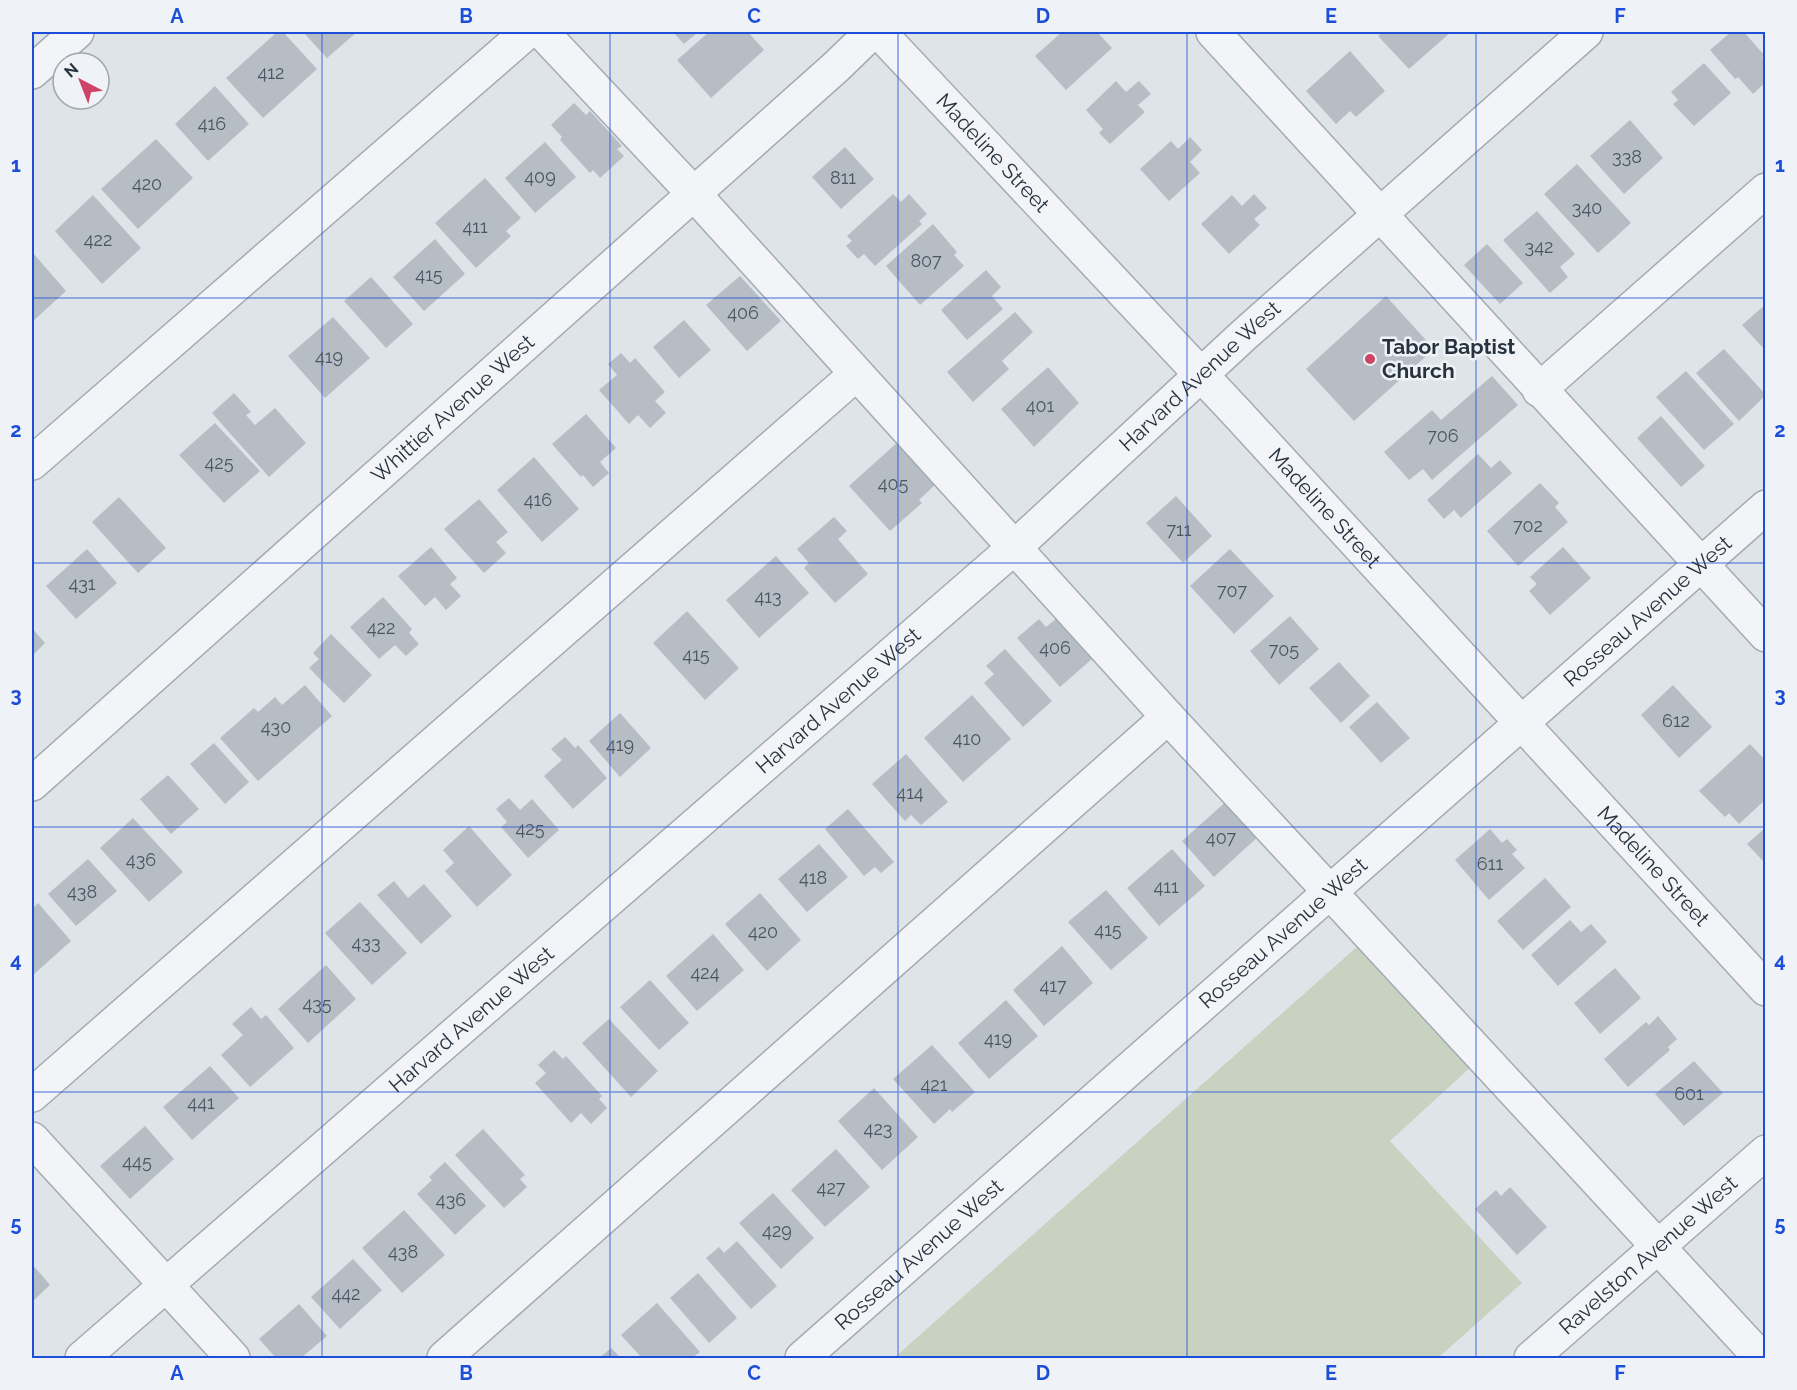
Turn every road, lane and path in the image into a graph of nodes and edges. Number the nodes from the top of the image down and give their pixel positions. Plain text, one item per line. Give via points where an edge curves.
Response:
1 (77, 32) edge
2 (527, 32) edge
3 (542, 32) edge
4 (872, 32) edge
5 (879, 32) edge
6 (1586, 32) edge
7 (1227, 36) edge
8 (32, 72) edge
9 (1766, 190) edge
10 (694, 194) junction
11 (1379, 213) junction
12 (856, 374) junction
13 (1201, 375) junction
14 (1539, 390) junction
15 (32, 463) edge
16 (1766, 507) edge
17 (1015, 547) junction
18 (1701, 564) junction
19 (1766, 635) edge
20 (1168, 717) junction
21 (1521, 723) junction
22 (32, 784) edge
23 (1330, 891) junction
24 (1766, 989) edge
25 (32, 1095) edge
26 (32, 1139) edge
27 (1766, 1152) edge
28 (1659, 1245) junction
29 (164, 1285) junction
30 (82, 1359) edge
31 (234, 1359) edge
32 (444, 1359) edge
33 (802, 1359) edge
34 (1531, 1359) edge
35 (1761, 1359) edge

1 - 8 street
2 - 15 street
3 - 10 street
4 - 10 street, Whittier Avenue West
5 - 13 street, Madeline Street
6 - 11 street, Harvard Avenue West
7 - 11 street
9 - 14 street
10 - 12 street
10 - 22 street, Whittier Avenue West
11 - 13 street, Harvard Avenue West
11 - 14 street
12 - 17 street
12 - 25 street
13 - 17 street, Harvard Avenue West
13 - 21 street, Madeline Street
14 - 18 street
16 - 18 street, Rosseau Avenue West
17 - 20 street
17 - 29 street, Harvard Avenue West
18 - 19 street
18 - 21 street, Rosseau Avenue West
20 - 23 street
20 - 32 street
21 - 23 street, Rosseau Avenue West
21 - 24 street, Madeline Street
23 - 28 street
23 - 33 street, Rosseau Avenue West
26 - 29 street
27 - 28 street, Ravelston Avenue West
28 - 34 street, Ravelston Avenue West
28 - 35 street
29 - 30 street, Harvard Avenue West
29 - 31 street

